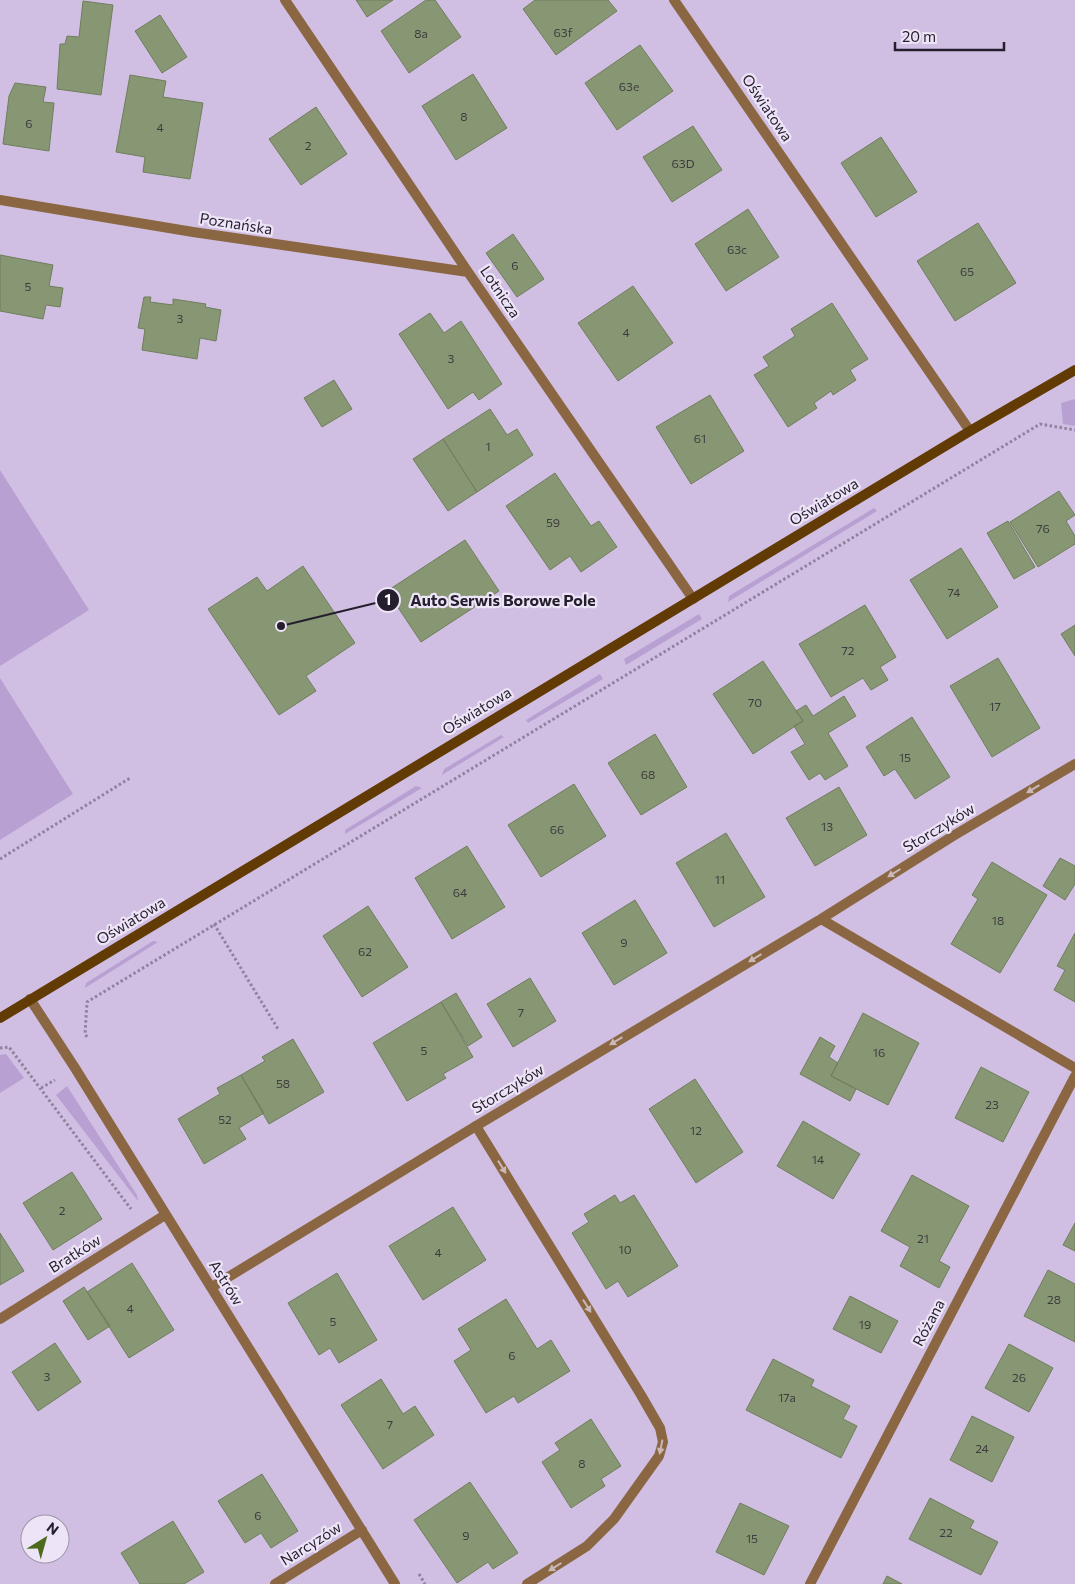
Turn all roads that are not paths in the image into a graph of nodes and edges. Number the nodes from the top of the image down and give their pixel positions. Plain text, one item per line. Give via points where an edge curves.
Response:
1 (285, 0) edge
2 (674, 0) edge
3 (0, 200) edge
4 (468, 272) junction
5 (1075, 370) edge
6 (970, 431) junction
7 (693, 599) junction
8 (1075, 764) edge
9 (821, 919) junction
10 (30, 999) junction
11 (0, 1018) edge
12 (1075, 1068) edge
13 (1075, 1076) edge
14 (476, 1126) junction
15 (165, 1215) junction
16 (212, 1287) junction
17 (0, 1319) edge
18 (362, 1530) junction
19 (275, 1584) edge
20 (395, 1584) edge
21 (527, 1584) edge
22 (810, 1584) edge

1 - 4 street, Lotnicza
2 - 6 street, Oświatowa
3 - 4 street, Poznańska
4 - 7 street, Lotnicza
5 - 6 street, Oświatowa
6 - 7 street, Oświatowa
7 - 10 street, Oświatowa
8 -> 9 street, Storczyków
9 - 12 street
9 -> 14 street, Storczyków
10 - 11 street, Oświatowa
10 - 15 street, Astrów
13 - 22 street, Różana
14 - 16 street, Storczyków
14 -> 21 street via 641,1395 660,1428 663,1442 659,1456 614,1519 587,1546
15 - 16 street, Astrów
15 - 17 street, Bratków
16 - 18 street, Astrów
18 - 19 street, Narcyzów
18 - 20 street, Astrów

